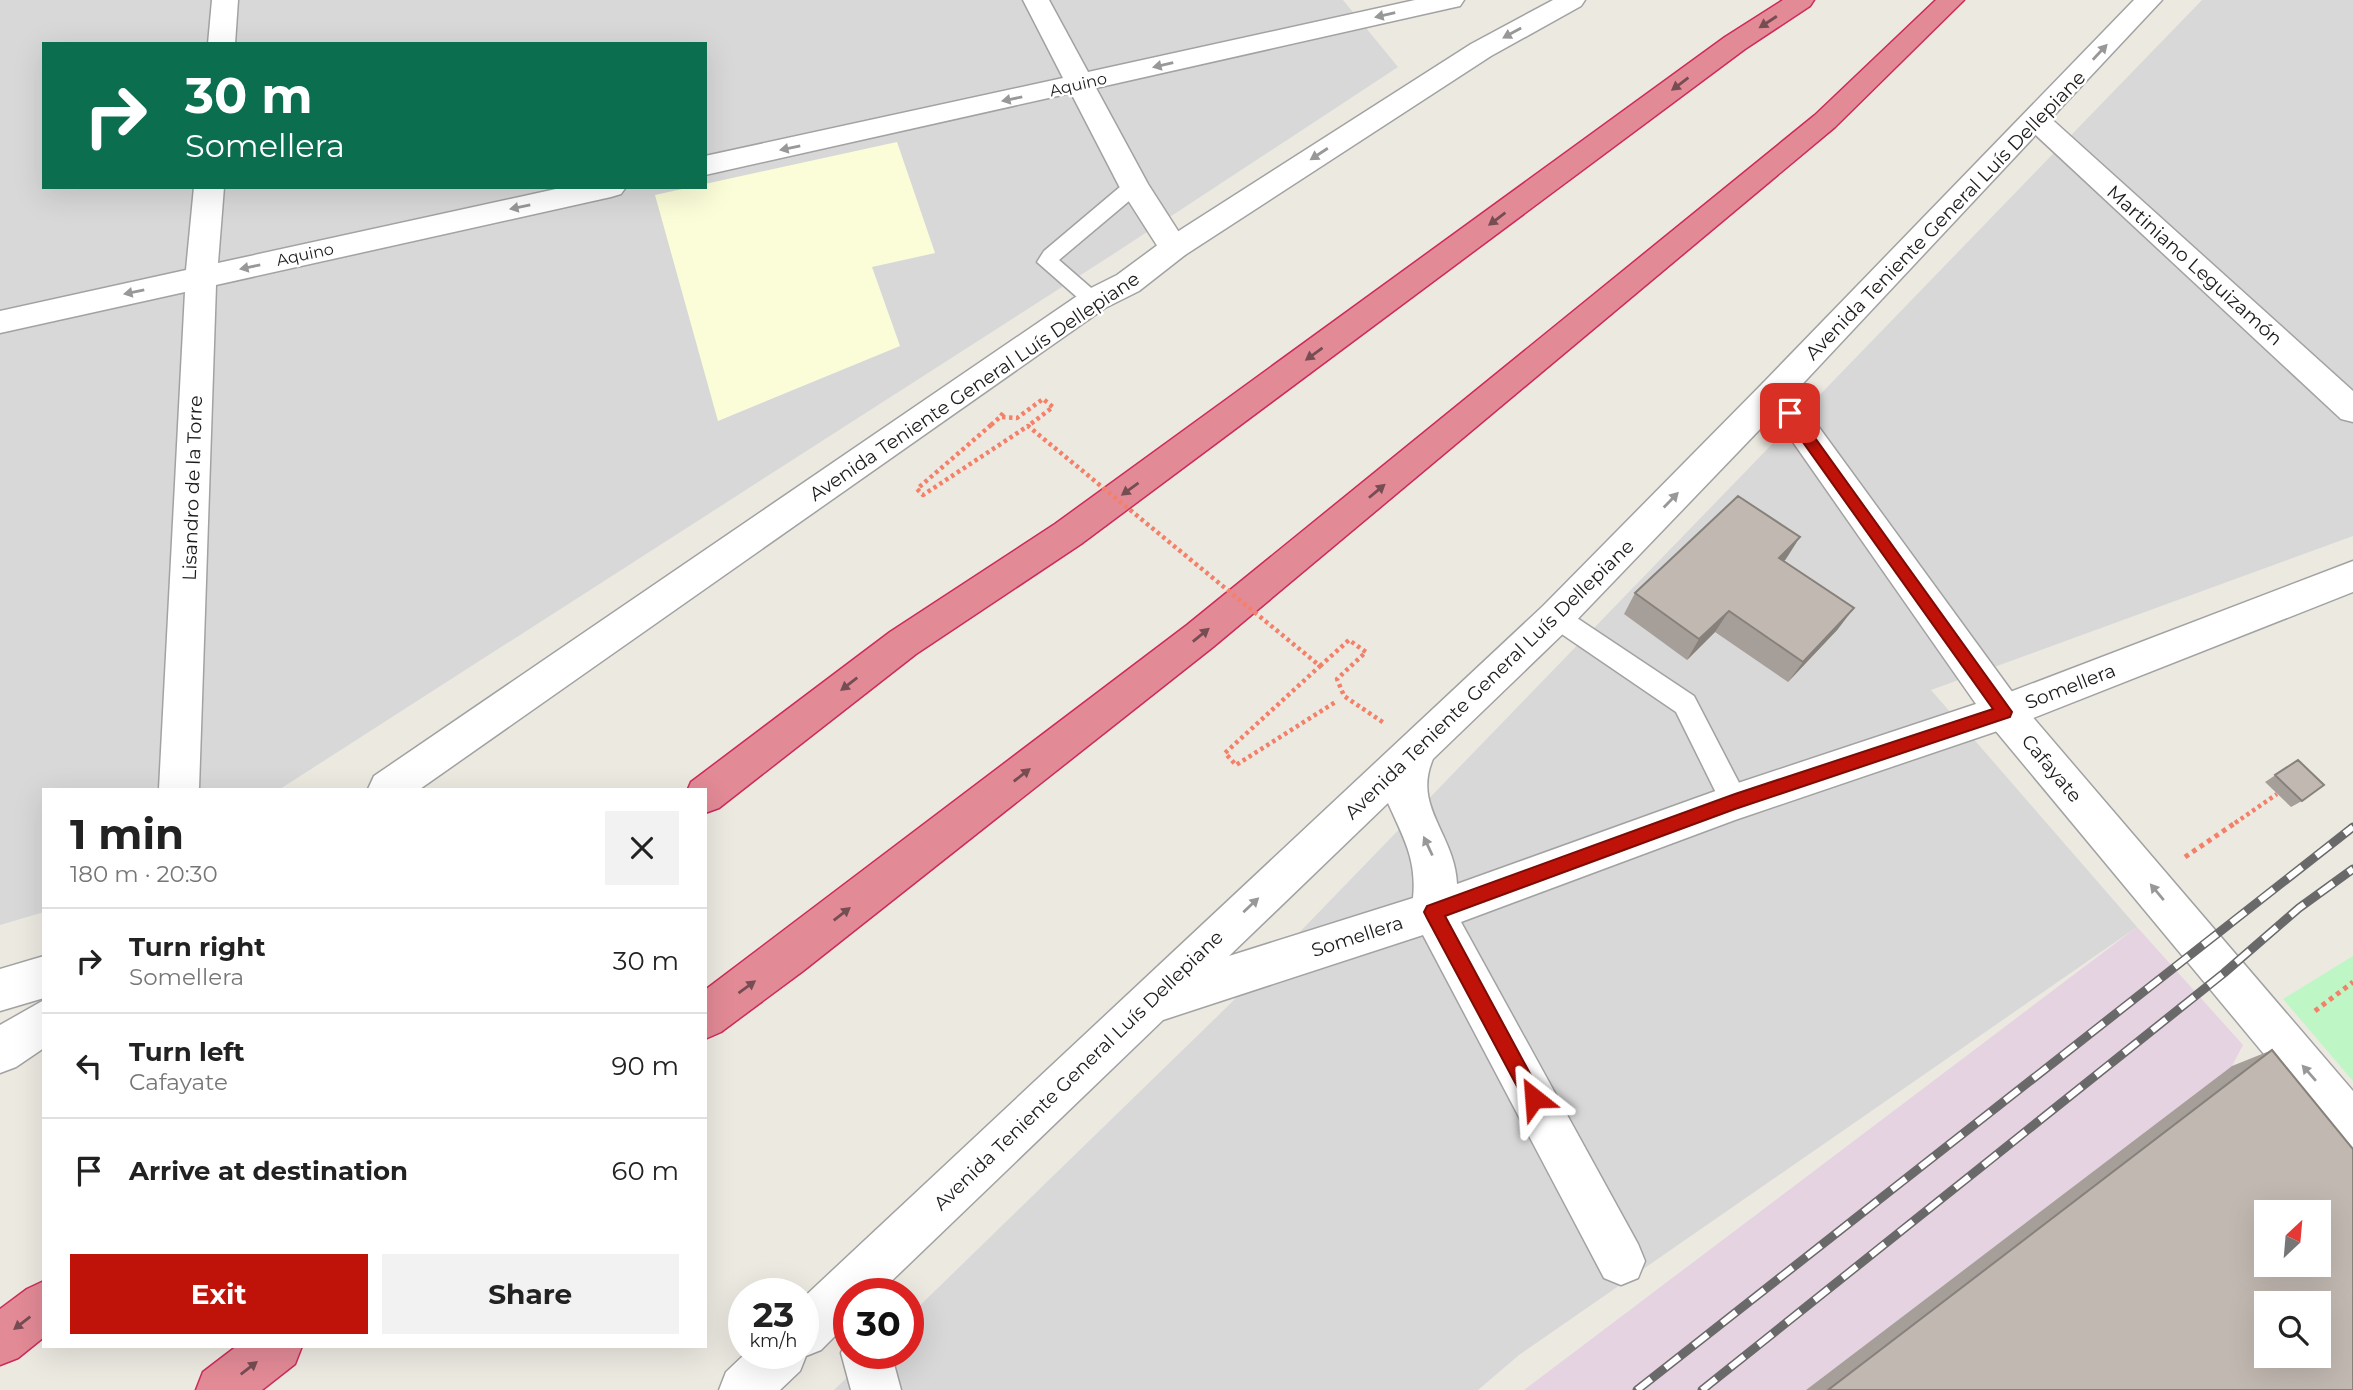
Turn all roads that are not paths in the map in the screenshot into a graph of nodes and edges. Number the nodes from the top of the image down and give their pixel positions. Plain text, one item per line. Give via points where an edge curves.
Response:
1 (225, 0) edge
2 (1036, 0) edge
3 (1451, 0) edge
4 (1572, 0) edge
5 (1801, 0) edge
6 (1951, 0) edge
7 (2148, 0) edge
8 (221, 42) edge
9 (1079, 84) junction
10 (2036, 120) junction
11 (707, 166) edge
12 (1134, 186) junction
13 (209, 189) edge
14 (602, 189) edge
15 (1174, 248) junction
16 (201, 277) junction
17 (1094, 300) junction
18 (0, 322) edge
19 (1775, 392) junction
20 (2353, 410) edge
21 (2353, 576) edge
22 (1556, 617) junction
23 (2004, 712) junction
24 (1419, 747) junction
25 (178, 788) edge
26 (389, 788) edge
27 (707, 794) edge
28 (1735, 802) junction
29 (1433, 912) junction
30 (42, 978) edge
31 (0, 990) edge
32 (1148, 1003) junction
33 (707, 1016) edge
34 (42, 1024) edge
35 (0, 1051) edge
36 (2353, 1126) edge
37 (1621, 1261) dead end
38 (862, 1278) edge
39 (833, 1305) edge
40 (42, 1308) edge
41 (819, 1318) edge
42 (0, 1340) edge
43 (274, 1348) edge
44 (766, 1369) edge
45 (870, 1369) edge
46 (222, 1390) edge
47 (744, 1390) edge
48 (876, 1390) edge

1 - 8 street
2 - 9 street
3 -> 9 street, Aquino
4 -> 15 street, Avenida Teniente General Luís Dellepiane via 1480,50
5 -> 27 highway via 1735,43 1068,534 903,643
33 -> 6 highway via 1200,636 1825,121
10 -> 7 street, Avenida Teniente General Luís Dellepiane
9 -> 11 street, Aquino
9 - 12 street
10 - 19 street, Avenida Teniente General Luís Dellepiane
10 - 20 street, Martiniano Leguizamón
12 - 15 street
12 - 17 lane via 1048,262
13 - 16 street, Lisandro de la Torre
14 -> 16 street, Aquino
15 - 17 street, Avenida Teniente General Luís Dellepiane via 1128,283
16 -> 18 street, Aquino
16 - 25 street, Lisandro de la Torre
17 - 26 street, Avenida Teniente General Luís Dellepiane
22 -> 19 street, Avenida Teniente General Luís Dellepiane
19 - 23 street, Cafayate
21 - 23 street, Somellera
22 - 24 street, Avenida Teniente General Luís Dellepiane
22 - 28 lane via 1685,704
23 - 28 street, Somellera
36 -> 23 street, Cafayate
29 -> 24 street via 1436,881 1432,853 1406,799 1408,771
32 -> 24 street, Avenida Teniente General Luís Dellepiane
28 - 29 street, Somellera
29 - 32 street, Somellera
29 - 37 street
30 - 31 street
32 - 38 street, Avenida Teniente General Luís Dellepiane
34 - 35 street
39 - 41 street, Avenida Teniente General Luís Dellepiane
40 -> 42 highway
46 -> 43 highway
44 - 47 street
45 - 48 street

